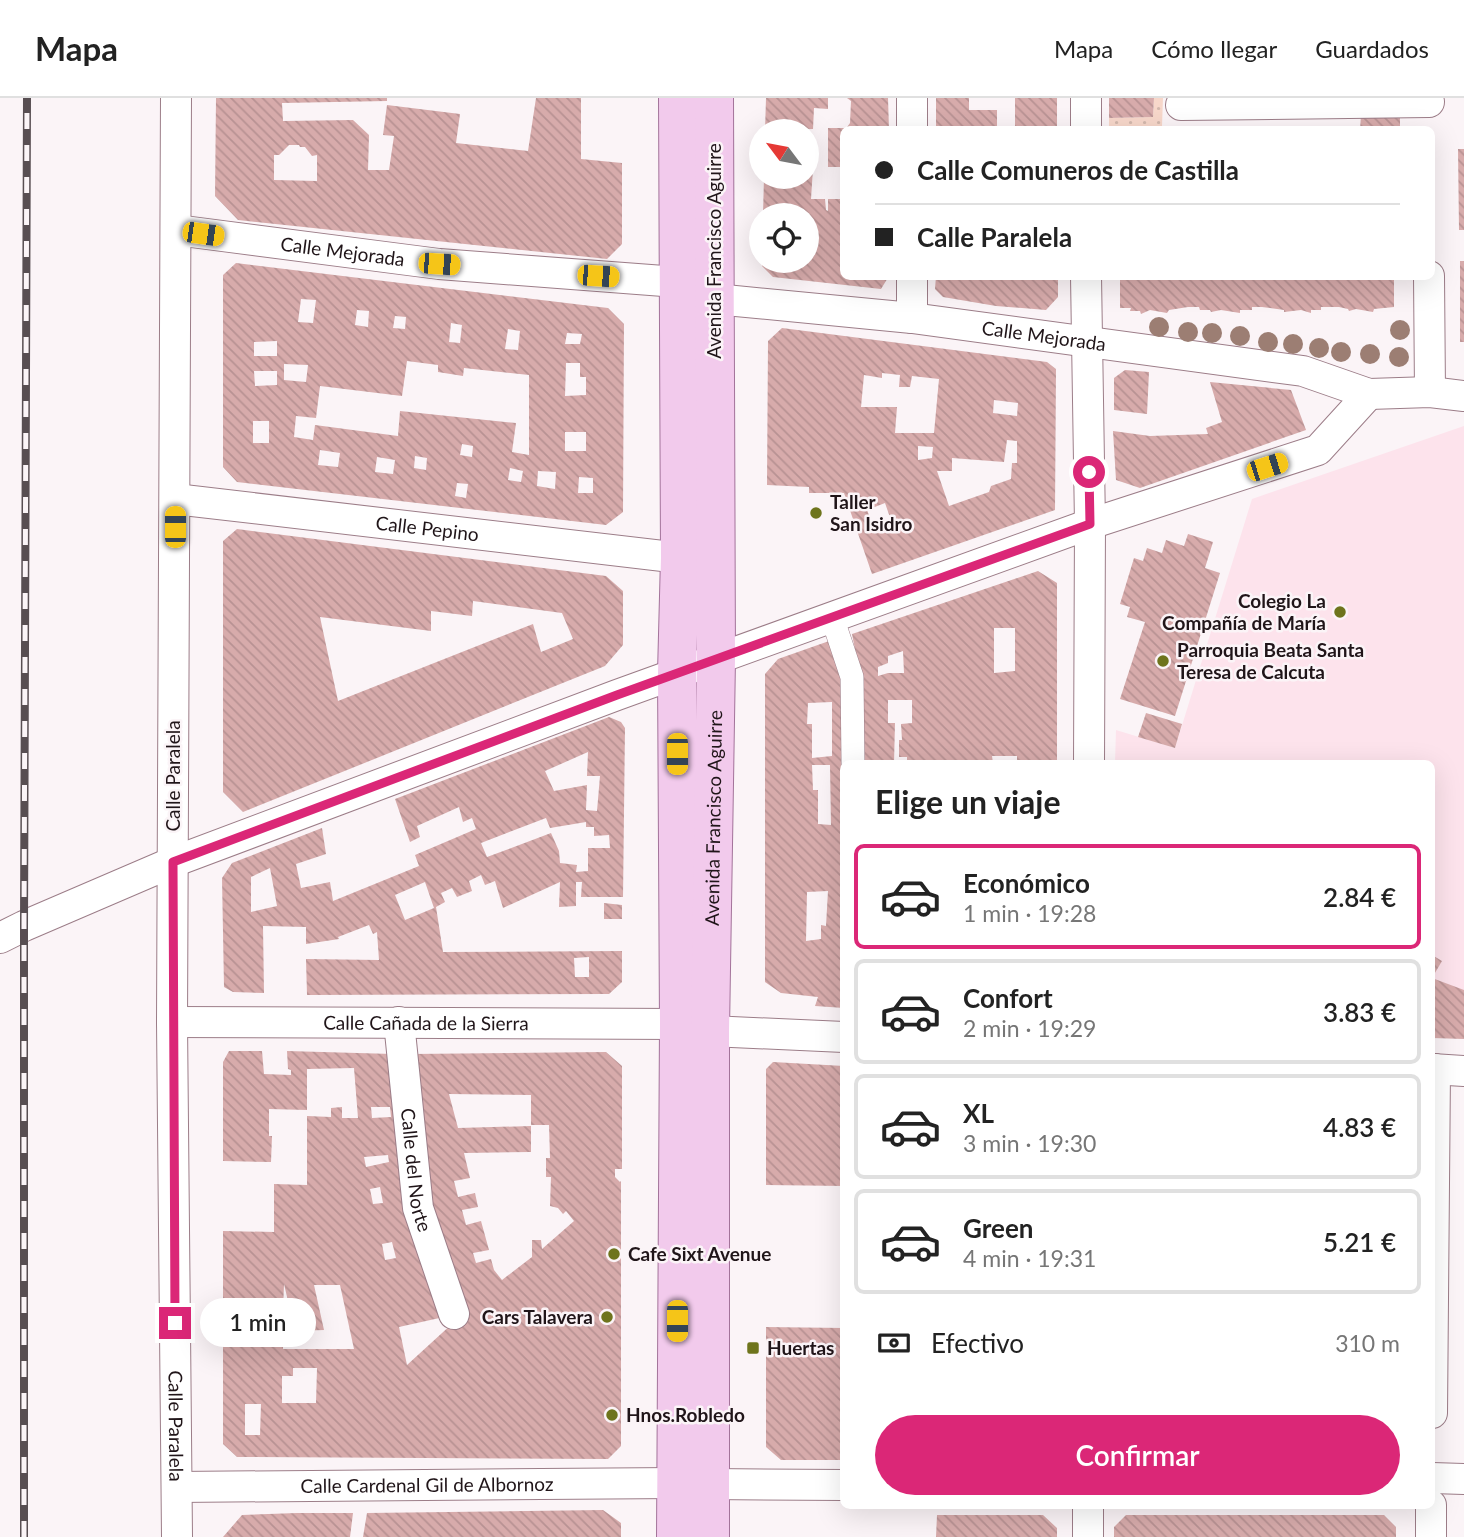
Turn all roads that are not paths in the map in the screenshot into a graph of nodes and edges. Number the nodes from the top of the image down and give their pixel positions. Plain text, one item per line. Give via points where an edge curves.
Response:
1 (176, 98) edge
2 (678, 98) edge
3 (714, 98) edge
4 (912, 98) edge
5 (1086, 98) edge
6 (1181, 105) dead end
7 (1429, 110) edge
8 (912, 126) edge
9 (1086, 126) edge
10 (176, 230) junction
11 (912, 280) edge
12 (1086, 280) edge
13 (1429, 280) edge
14 (677, 282) junction
15 (715, 299) junction
16 (912, 318) junction
17 (1086, 341) junction
18 (1430, 392) junction
19 (1369, 394) junction
20 (1464, 396) edge
21 (175, 499) junction
22 (1090, 524) junction
23 (680, 558) junction
24 (832, 617) junction
25 (716, 659) junction
26 (677, 673) junction
27 (853, 760) edge
28 (1089, 760) edge
29 (173, 862) junction
30 (0, 939) edge
31 (172, 1022) junction
32 (399, 1022) junction
33 (694, 1027) junction
34 (840, 1037) edge
35 (1435, 1069) edge
36 (1464, 1071) edge
37 (454, 1314) dead end
38 (1435, 1478) edge
39 (1464, 1479) edge
40 (693, 1484) junction
41 (840, 1485) edge
42 (177, 1486) junction
43 (1088, 1509) edge
44 (1431, 1509) edge
45 (177, 1537) edge
46 (676, 1537) edge
47 (710, 1537) edge
48 (1088, 1537) edge
49 (1431, 1537) edge

1 - 10 street, Calle Paralela
2 - 14 main road, Avenida Francisco Aguirre
3 - 15 main road, Avenida Francisco Aguirre
4 - 8 street
5 - 9 street
6 - 7 street
10 - 14 street, Calle Mejorada via 439,264
10 - 21 street, Calle Paralela
11 - 16 street
12 - 17 street
13 - 18 street
14 - 23 main road, Avenida Francisco Aguirre
15 - 16 street, Calle Mejorada
15 - 25 main road, Avenida Francisco Aguirre
16 - 17 street, Calle Mejorada
17 - 19 street, Calle Mejorada via 1303,371
17 - 22 street
18 - 19 street
18 - 20 street
19 - 22 street via 1318,450
21 - 23 street, Calle Pepino
21 - 29 street, Calle Paralela
22 - 24 street
22 - 28 street
23 - 26 main road, Avenida Francisco Aguirre
24 - 25 street
24 - 27 street via 852,677
25 - 26 street
25 - 33 main road, Avenida Francisco Aguirre
26 - 29 street
26 - 33 main road, Avenida Francisco Aguirre
29 - 30 street
29 - 31 street, Calle Paralela
31 - 32 street, Calle Cañada de la Sierra
31 - 42 street, Calle Paralela
32 - 33 street, Calle Cañada de la Sierra
32 - 37 street, Calle del Norte via 418,1208
33 - 34 street, Calle Cañada de la Sierra
33 - 40 main road, Avenida Francisco Aguirre
35 - 36 street
38 - 39 street
40 - 41 street, Calle Cardenal Gil de Albornoz
40 - 42 street, Calle Cardenal Gil de Albornoz
40 - 46 main road, Avenida Francisco Aguirre
40 - 47 main road, Avenida Francisco Aguirre
42 - 45 street, Calle Paralela
43 - 48 street
44 - 49 street

